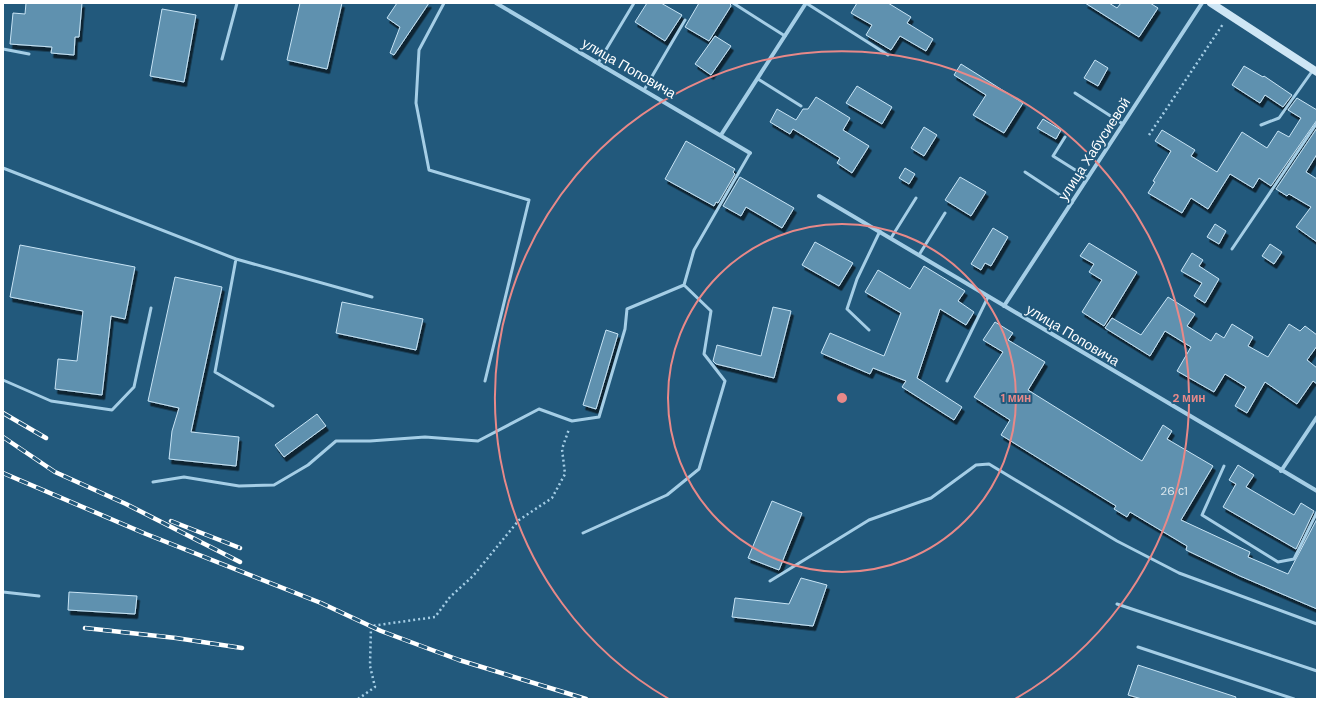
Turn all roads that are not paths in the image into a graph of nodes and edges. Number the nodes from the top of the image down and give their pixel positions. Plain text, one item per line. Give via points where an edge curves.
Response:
1 (237, 3) edge
2 (444, 3) edge
3 (496, 3) edge
4 (634, 3) edge
5 (733, 3) edge
6 (806, 3) edge
7 (1202, 3) edge
8 (1211, 3) edge
9 (686, 20) dead end
10 (785, 36) junction
11 (3, 49) edge
12 (29, 54) dead end
13 (888, 55) dead end
14 (222, 59) dead end
15 (598, 63) junction
16 (1315, 71) edge
17 (758, 79) junction
18 (644, 90) junction
19 (1075, 92) dead end
20 (801, 106) dead end
21 (1317, 123) edge
22 (1123, 124) junction
23 (1261, 125) dead end
24 (721, 136) junction
25 (1065, 137) dead end
26 (750, 153) joint
27 (3, 168) edge
28 (1025, 172) dead end
29 (1088, 178) junction
30 (819, 196) dead end
31 (916, 198) dead end
32 (1072, 203) junction
33 (945, 213) dead end
34 (880, 231) junction
35 (891, 238) junction
36 (1232, 249) dead end
37 (920, 255) junction
38 (236, 259) junction
39 (684, 285) junction
40 (372, 297) dead end
41 (988, 297) junction
42 (1004, 306) junction
43 (151, 308) dead end
44 (869, 330) dead end
45 (3, 380) edge
46 (485, 381) dead end
47 (947, 381) dead end
48 (273, 406) dead end
49 (1317, 417) edge
50 (1224, 466) dead end
51 (1281, 471) junction
52 (153, 482) dead end
53 (1317, 491) edge
54 (1317, 512) edge
55 (583, 533) dead end
56 (770, 581) dead end
57 (3, 592) edge
58 (39, 596) dead end
59 (1117, 604) dead end
60 (1317, 624) edge
61 (1138, 647) dead end
62 (1317, 671) edge
63 (1294, 699) edge

1 - 14 lane
2 - 46 lane via 419,50 416,103 429,170 528,200
3 - 15 street, улица Поповича
4 - 15 lane
5 - 10 lane
6 - 10 street
6 - 13 lane
7 - 22 street, улица Хабусиевой
8 - 16 main road
9 - 18 lane
10 - 17 street
11 - 12 lane
15 - 18 street, улица Поповича
16 - 23 lane via 1279,118
17 - 20 lane
17 - 24 street
18 - 24 street, улица Поповича
19 - 22 lane
21 - 36 lane
22 - 29 street, улица Хабусиевой
24 - 26 street, улица Поповича
25 - 29 lane via 1053,156
26 - 39 lane via 694,250
27 - 38 lane
28 - 32 lane
29 - 32 street, улица Хабусиевой
30 - 34 street, улица Поповича
31 - 35 lane
32 - 42 street, улица Хабусиевой
33 - 37 lane
34 - 35 street, улица Поповича
34 - 44 lane via 857,278 847,310
35 - 37 street, улица Поповича
37 - 41 street, улица Поповича
38 - 40 lane
38 - 48 lane via 214,372
39 - 52 lane via 627,309 625,329 599,417 572,421 540,409 478,441 425,437 336,441 308,465 274,485 239,486 184,477
39 - 55 lane via 711,311 704,354 725,381 699,469 666,495
41 - 42 street, улица Поповича
41 - 47 lane
42 - 51 street, улица Поповича
43 - 45 lane via 134,387 112,410 51,401
49 - 51 street
50 - 54 lane via 1202,515 1278,562 1294,559
51 - 53 street, улица Поповича
56 - 60 lane via 869,520 931,498 976,465 989,464 1117,541 1179,573
57 - 58 lane
59 - 62 lane
61 - 63 lane

